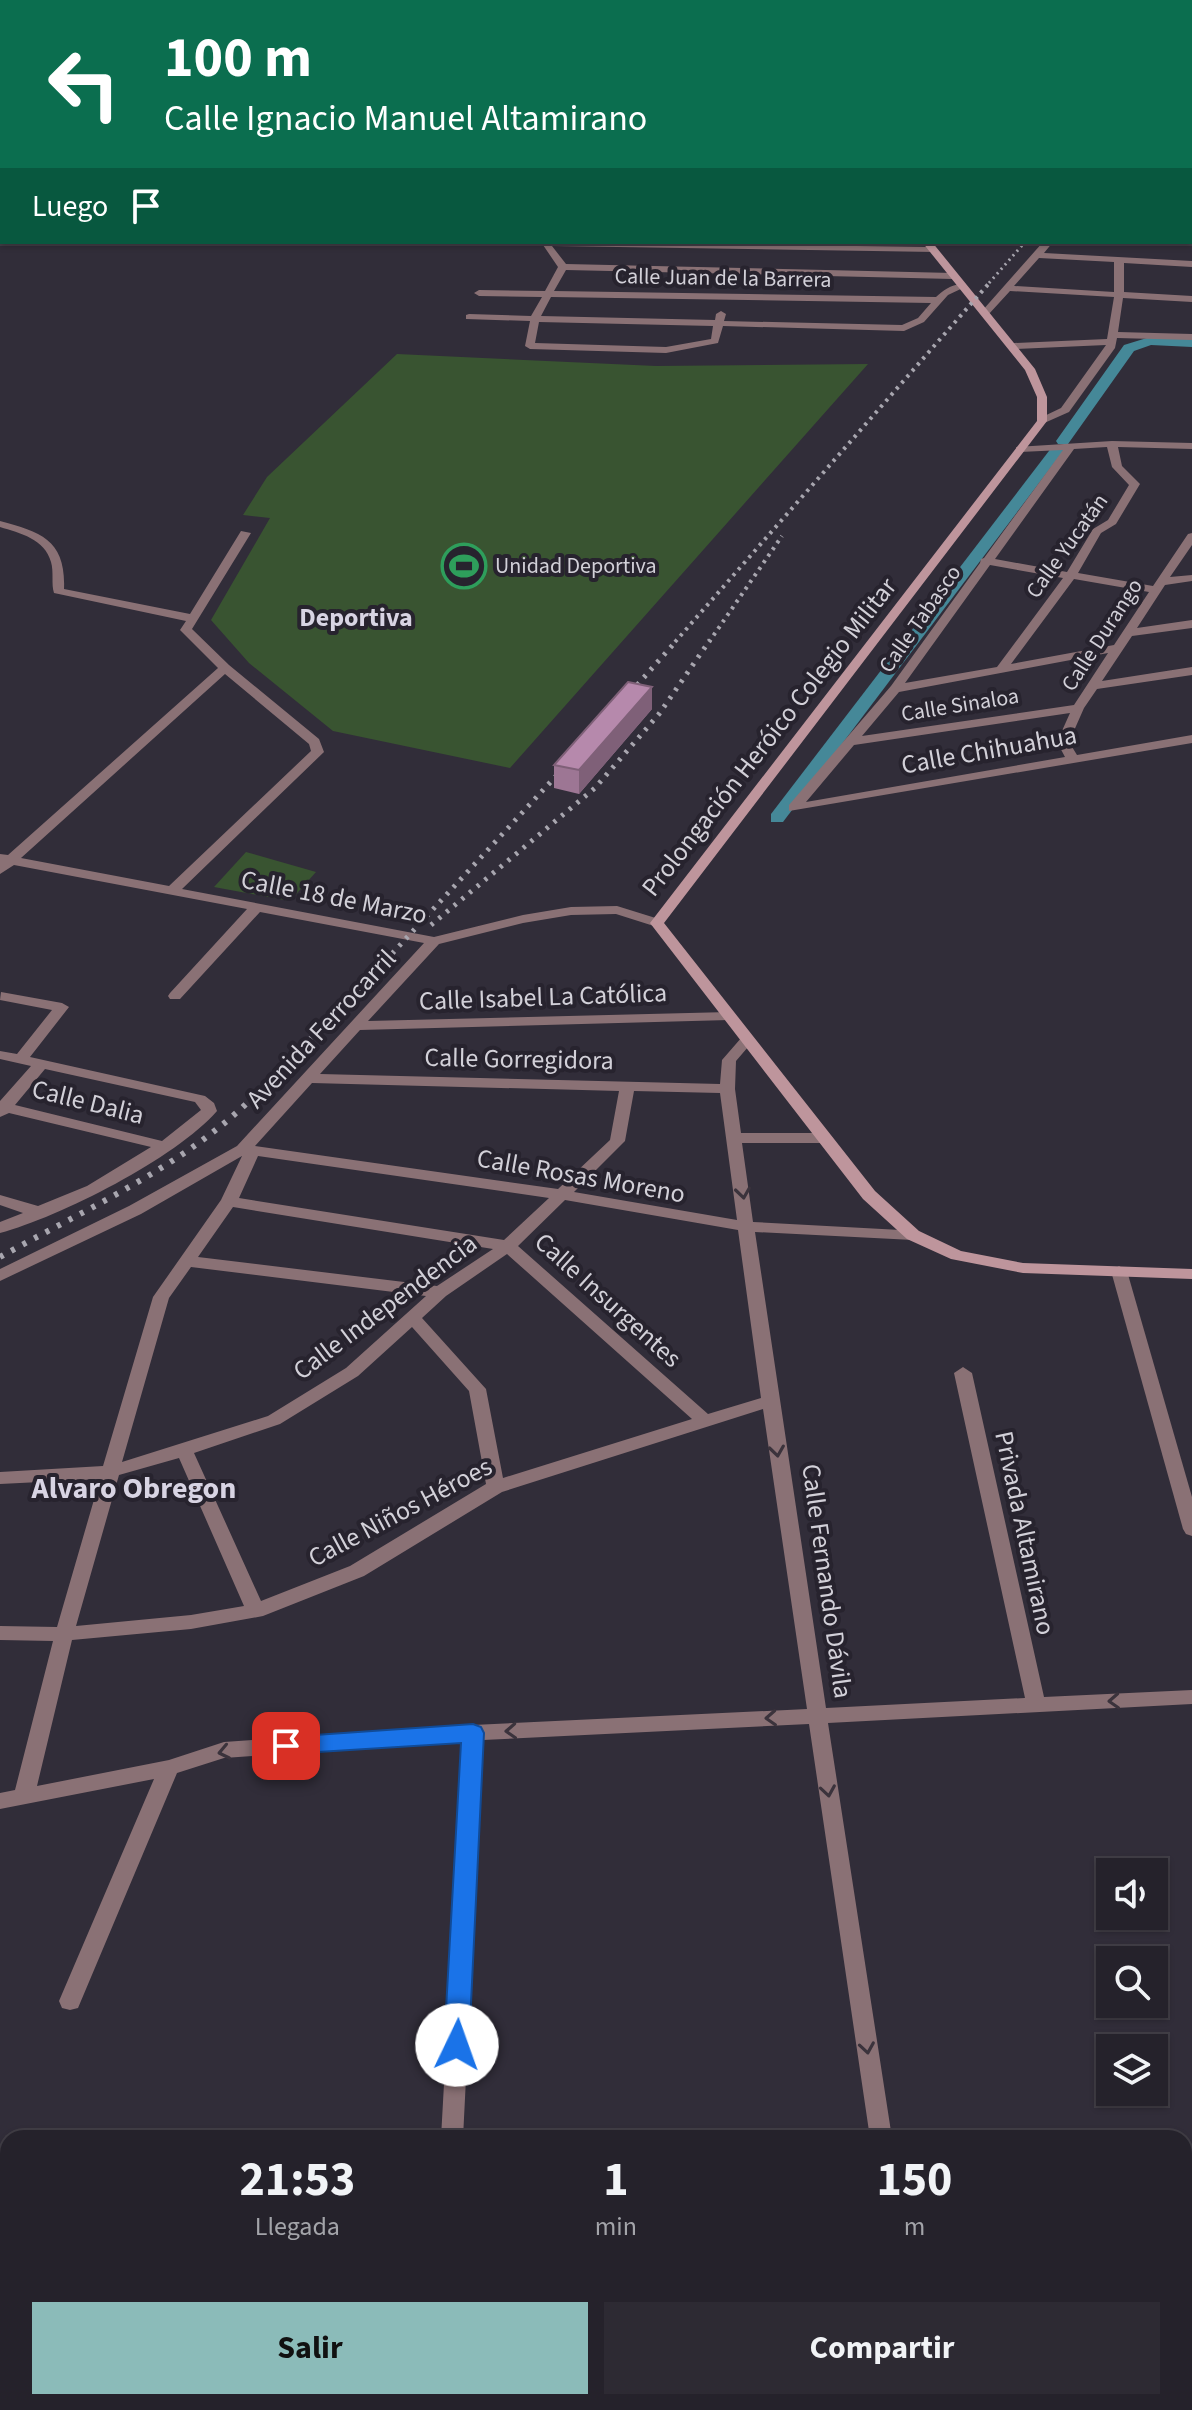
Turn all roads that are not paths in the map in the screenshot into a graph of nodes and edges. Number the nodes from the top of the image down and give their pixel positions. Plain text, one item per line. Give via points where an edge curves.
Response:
1 (546, 244) edge
2 (702, 244) edge
3 (769, 244) edge
4 (1046, 244) edge
5 (843, 245) edge
6 (930, 246) edge
7 (1037, 255) junction
8 (1119, 261) junction
9 (1192, 264) edge
10 (563, 267) junction
11 (768, 272) junction
12 (867, 274) junction
13 (953, 276) junction
14 (1007, 288) junction
15 (965, 290) junction
16 (479, 293) dead end
17 (546, 294) junction
18 (1119, 295) junction
19 (727, 298) junction
20 (1192, 299) edge
21 (939, 300) junction
22 (985, 313) junction
23 (469, 317) dead end
24 (535, 318) junction
25 (718, 323) junction
26 (1192, 337) edge
27 (1111, 339) junction
28 (1014, 346) junction
29 (1042, 421) junction
30 (1112, 444) junction
31 (1192, 446) edge
32 (1070, 447) junction
33 (1020, 449) junction
34 (0, 524) edge
35 (245, 533) dead end
36 (1192, 536) edge
37 (985, 561) junction
38 (1071, 575) junction
39 (1192, 578) edge
40 (1158, 586) junction
41 (191, 618) junction
42 (1192, 624) edge
43 (1127, 633) junction
44 (1118, 648) junction
45 (225, 668) junction
46 (1001, 669) junction
47 (1192, 671) edge
48 (1092, 686) junction
49 (895, 689) junction
50 (1078, 708) junction
51 (1192, 739) edge
52 (849, 742) junction
53 (1073, 759) junction
54 (794, 808) joint
55 (4, 862) edge
56 (173, 890) junction
57 (258, 906) junction
58 (657, 923) junction
59 (434, 941) junction
60 (1, 996) edge
61 (175, 996) dead end
62 (729, 1016) junction
63 (358, 1026) junction
64 (747, 1040) junction
65 (0, 1055) edge
66 (20, 1060) junction
67 (41, 1064) junction
68 (310, 1078) junction
69 (628, 1085) junction
70 (727, 1089) junction
71 (2, 1109) edge
72 (736, 1138) junction
73 (825, 1138) junction
74 (165, 1146) junction
75 (248, 1149) junction
76 (564, 1195) junction
77 (0, 1200) edge
78 (229, 1201) junction
79 (39, 1212) junction
80 (748, 1227) junction
81 (0, 1228) edge
82 (913, 1235) junction
83 (508, 1246) junction
84 (186, 1261) junction
85 (1119, 1271) junction
86 (1192, 1274) edge
87 (0, 1276) edge
88 (440, 1292) junction
89 (414, 1319) junction
90 (963, 1373) dead end
91 (770, 1401) junction
92 (705, 1421) junction
93 (184, 1450) junction
94 (109, 1472) junction
95 (0, 1478) edge
96 (496, 1487) junction
97 (1192, 1529) edge
98 (256, 1611) junction
99 (0, 1633) edge
100 (64, 1634) junction
101 (1192, 1697) edge
102 (1036, 1705) junction
103 (816, 1715) junction
104 (473, 1733) junction
105 (169, 1768) junction
106 (24, 1796) junction
107 (0, 1801) edge
108 (70, 2001) dead end
109 (452, 2130) edge
110 (880, 2130) edge

1 - 10 street
2 - 3 street
3 - 5 street
3 - 11 street
4 - 7 street
5 - 6 street
5 - 12 street
6 - 13 street
7 - 8 street
7 - 14 street
8 - 9 street
8 - 18 street
10 - 11 street
10 - 17 street
11 - 12 street
12 - 13 street
13 - 15 street
14 - 18 street
14 - 22 street
15 - 21 street via 945,293
15 - 22 street
16 - 17 street, Calle Juan de la Barrera
17 - 19 street, Calle Juan de la Barrera
17 - 24 street
18 - 20 street
18 - 27 street
19 - 21 street, Calle Juan de la Barrera
19 - 25 street
21 - 25 street via 921,320 904,328
22 - 28 street
23 - 24 street
24 - 25 street
24 - 25 street via 530,346 666,350 715,341
26 - 27 street
27 - 28 street
27 - 29 street via 1110,348 1065,410
28 - 29 street via 1042,397
29 - 33 street, Prolongación Heróico Colegio Militar
30 - 31 street
30 - 32 street
30 - 38 street, Calle Yucatán via 1117,467 1135,484 1112,522 1097,531
32 - 33 street
32 - 37 street, Calle Tabasco
33 - 58 street, Prolongación Heróico Colegio Militar
34 - 41 street via 35,533 56,553 58,591
35 - 41 street
36 - 40 street, Calle Durango
37 - 38 street
37 - 49 street, Calle Tabasco
38 - 40 street
38 - 46 street, Calle Yucatán
39 - 40 street
40 - 43 street, Calle Durango
41 - 45 street via 186,630
42 - 43 street
43 - 44 street, Calle Durango
44 - 46 street
44 - 48 street, Calle Durango
45 - 55 street
45 - 56 street via 315,742 318,752
46 - 49 street
47 - 48 street
48 - 50 street, Calle Durango
49 - 52 street, Calle Tabasco
50 - 52 street, Calle Sinaloa
50 - 53 street, Calle Durango via 1063,742
51 - 53 street, Calle Chihuahua
52 - 54 street, Calle Tabasco
53 - 54 street, Calle Chihuahua
55 - 56 street, Calle 18 de Marzo
56 - 57 street, Calle 18 de Marzo
57 - 59 street, Calle 18 de Marzo
57 - 61 street
58 - 59 street, Calle 18 de Marzo via 617,910 571,911
58 - 62 street, Prolongación Heróico Colegio Militar
59 - 63 street, Avenida Ferrocarril
60 - 66 street via 62,1007
62 - 63 street, Calle Isabel La Católica
62 - 64 street, Prolongación Heróico Colegio Militar
63 - 68 street, Avenida Ferrocarril
64 - 70 street, Calle Fernando Dávila via 729,1060
64 - 73 street, Prolongación Heróico Colegio Militar
65 - 66 street
66 - 67 street
67 - 71 street
67 - 74 street via 200,1099 209,1106
68 - 69 street, Calle Gorregidora
68 - 75 street, Avenida Ferrocarril
69 - 70 street, Calle Gorregidora
69 - 76 street, Calle Independencia via 617,1141
70 - 72 street, Calle Fernando Dávila
71 - 74 street, Calle Dalia
72 - 73 street
72 -> 80 street, Calle Fernando Dávila
73 - 82 street, Prolongación Heróico Colegio Militar via 869,1195
74 - 79 street via 93,1190
75 - 76 street, Calle Rosas Moreno
75 - 78 street
75 - 87 street
76 - 80 street, Calle Rosas Moreno
76 - 83 street, Calle Independencia
77 - 79 street
78 - 83 street, Calle Insurgentes
78 - 84 street
79 - 81 street
80 - 82 street, Calle Rosas Moreno
80 - 91 street, Calle Fernando Dávila
82 - 85 street, Prolongación Heróico Colegio Militar via 957,1255 1023,1268
83 - 88 street, Calle Independencia
83 - 92 street, Calle Insurgentes
84 - 88 street
84 - 94 street via 161,1297
85 - 86 street, Prolongación Heróico Colegio Militar
85 - 97 street
88 - 89 street, Calle Independencia
89 - 93 street, Calle Independencia via 352,1372 274,1420
89 - 96 street via 477,1389
90 - 102 street, Privada Altamirano
91 - 92 street, Calle Niños Héroes
91 -> 103 street, Calle Fernando Dávila
92 - 96 street, Calle Niños Héroes
93 - 94 street, Calle Independencia
93 - 98 street
94 - 95 street, Calle Independencia
94 - 100 street
96 - 98 street, Calle Niños Héroes via 357,1571
98 - 100 street, Calle Niños Héroes
99 - 100 street, Calle Niños Héroes
100 - 106 street
101 -> 102 street
102 - 103 street
103 -> 104 street
103 -> 110 street, Calle Fernando Dávila
104 -> 105 street via 224,1750
104 - 109 street
105 - 106 street
105 - 108 street
106 - 107 street

